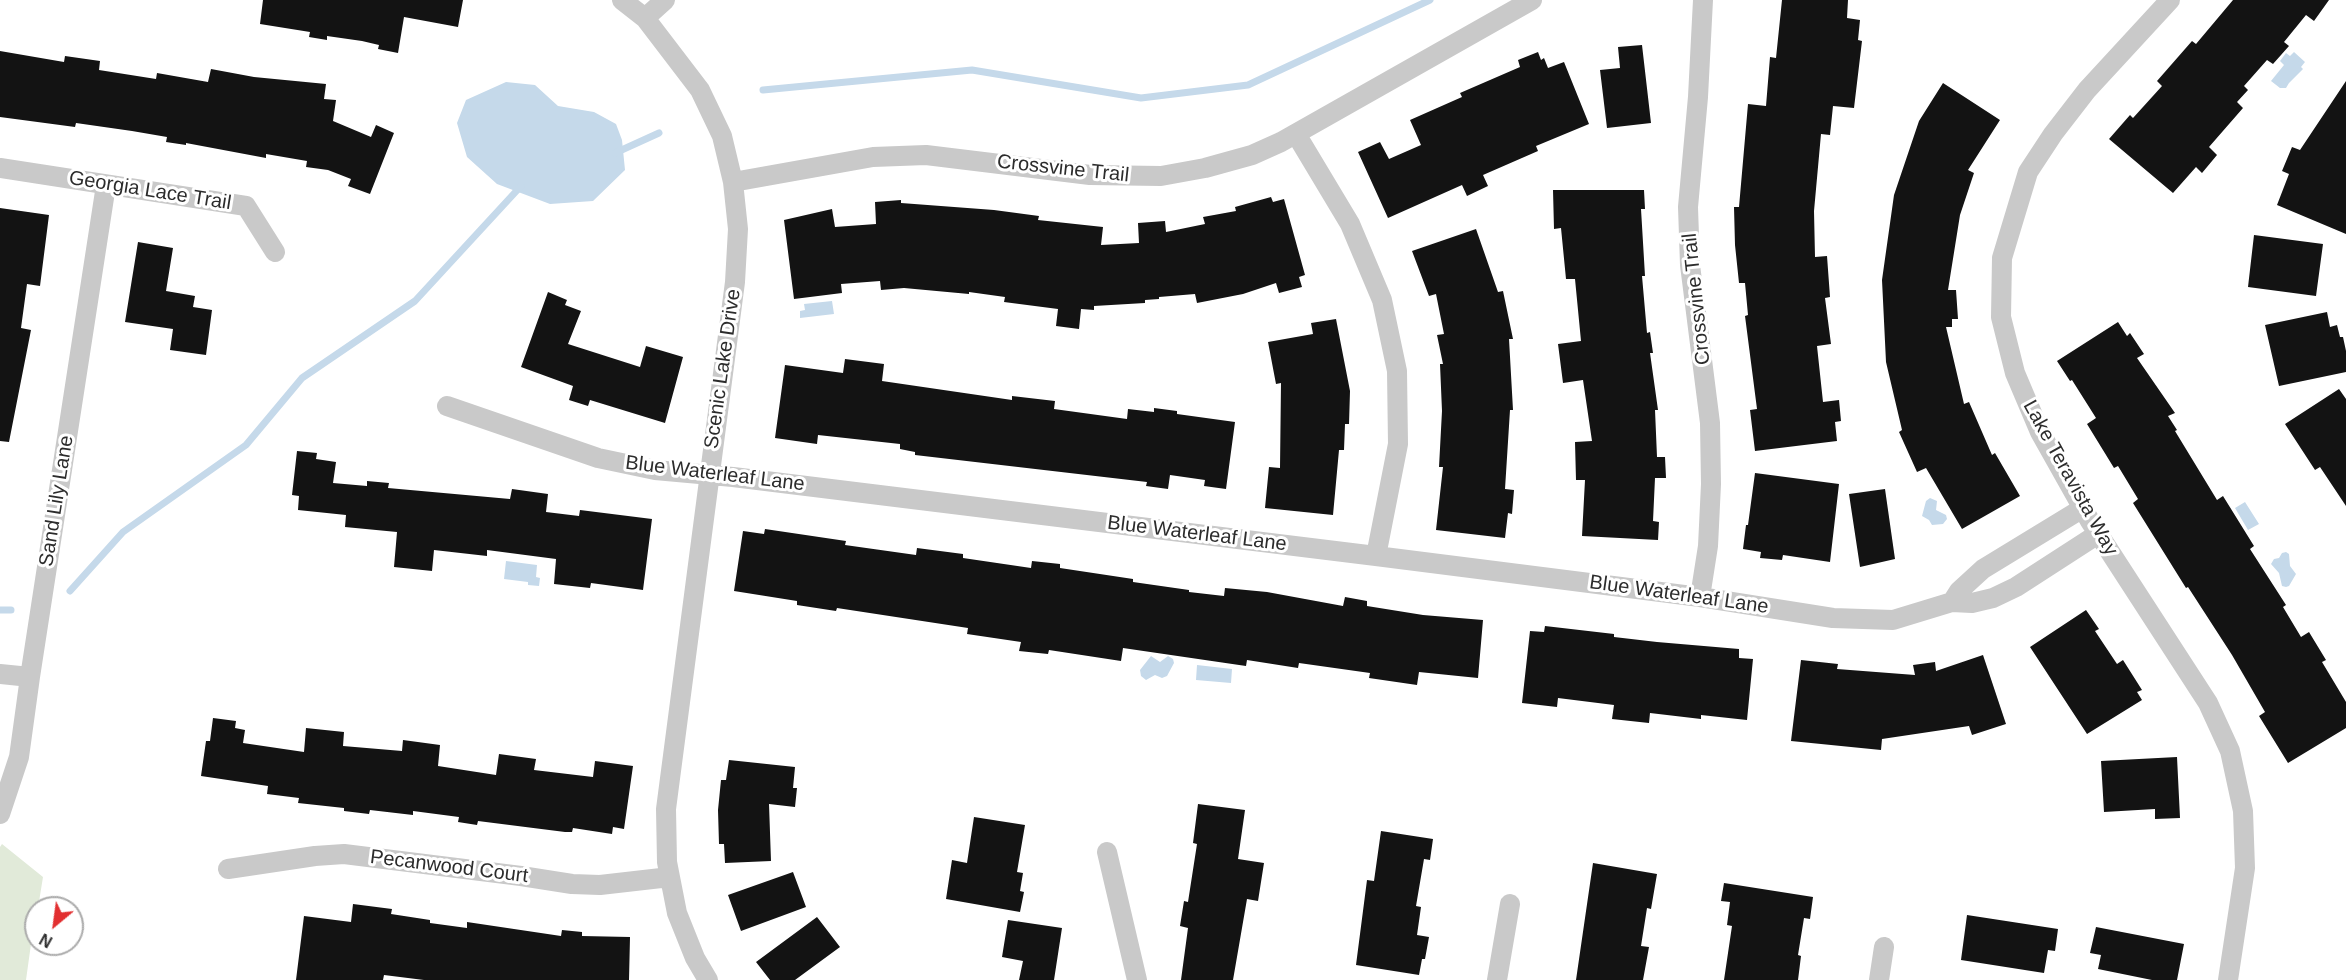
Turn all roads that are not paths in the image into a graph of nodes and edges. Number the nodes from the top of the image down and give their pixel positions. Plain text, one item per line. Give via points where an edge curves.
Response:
1 (622, 0) edge
2 (664, 0) edge
3 (1532, 0) edge
4 (1703, 0) edge
5 (2170, 0) edge
6 (645, 18) junction
7 (1296, 134) junction
8 (0, 168) edge
9 (734, 182) junction
10 (106, 185) junction
11 (275, 252) dead end
12 (447, 406) dead end
13 (709, 474) junction
14 (2083, 508) junction
15 (2098, 534) junction
16 (1376, 556) junction
17 (1700, 597) junction
18 (1952, 602) junction
19 (0, 674) edge
20 (30, 677) junction
21 (0, 814) edge
22 (1107, 852) dead end
23 (228, 869) dead end
24 (670, 877) junction
25 (1510, 904) dead end
26 (1884, 946) dead end
27 (708, 980) edge
28 (1137, 980) edge
29 (1497, 980) edge
30 (1879, 980) edge
31 (2228, 980) edge

1 - 6 street, Scenic Lake Drive
2 - 6 street
3 - 7 street, Crossvine Trail
4 - 17 street, Crossvine Trail via 1689,207 1690,265 1710,423 1712,484
5 - 14 street, Lake Teravista Way via 2087,90 2028,172 2002,258 2001,317 2015,374 2040,432
6 - 9 street, Scenic Lake Drive via 700,90 722,136
7 - 9 street, Crossvine Trail via 1252,155 1161,177 1090,175 926,154 873,157
7 - 16 street via 1355,235 1382,300 1396,371 1398,444
8 - 10 street, Georgia Lace Trail
9 - 13 street, Scenic Lake Drive via 738,229 735,282
10 - 11 street, Georgia Lace Trail via 246,206
10 - 20 street, Sand Lily Lane
12 - 13 street, Blue Waterleaf Lane via 598,458 655,470
13 - 16 street, Blue Waterleaf Lane
13 - 24 street, Scenic Lake Drive via 666,809
14 - 15 street, Lake Teravista Way
14 - 18 street via 1983,569
15 - 18 street, Blue Waterleaf Lane via 2016,588 1972,603
15 - 31 street, Lake Teravista Way via 2208,703 2230,751 2243,811 2245,868
16 - 17 street, Blue Waterleaf Lane
17 - 18 street, Blue Waterleaf Lane via 1833,618 1893,620
19 - 20 street
20 - 21 street, Sand Lily Lane via 19,757
22 - 28 street
23 - 24 street, Pecanwood Court via 344,854 572,884
24 - 27 street, Scenic Lake Drive via 677,913
25 - 29 street
26 - 30 street

